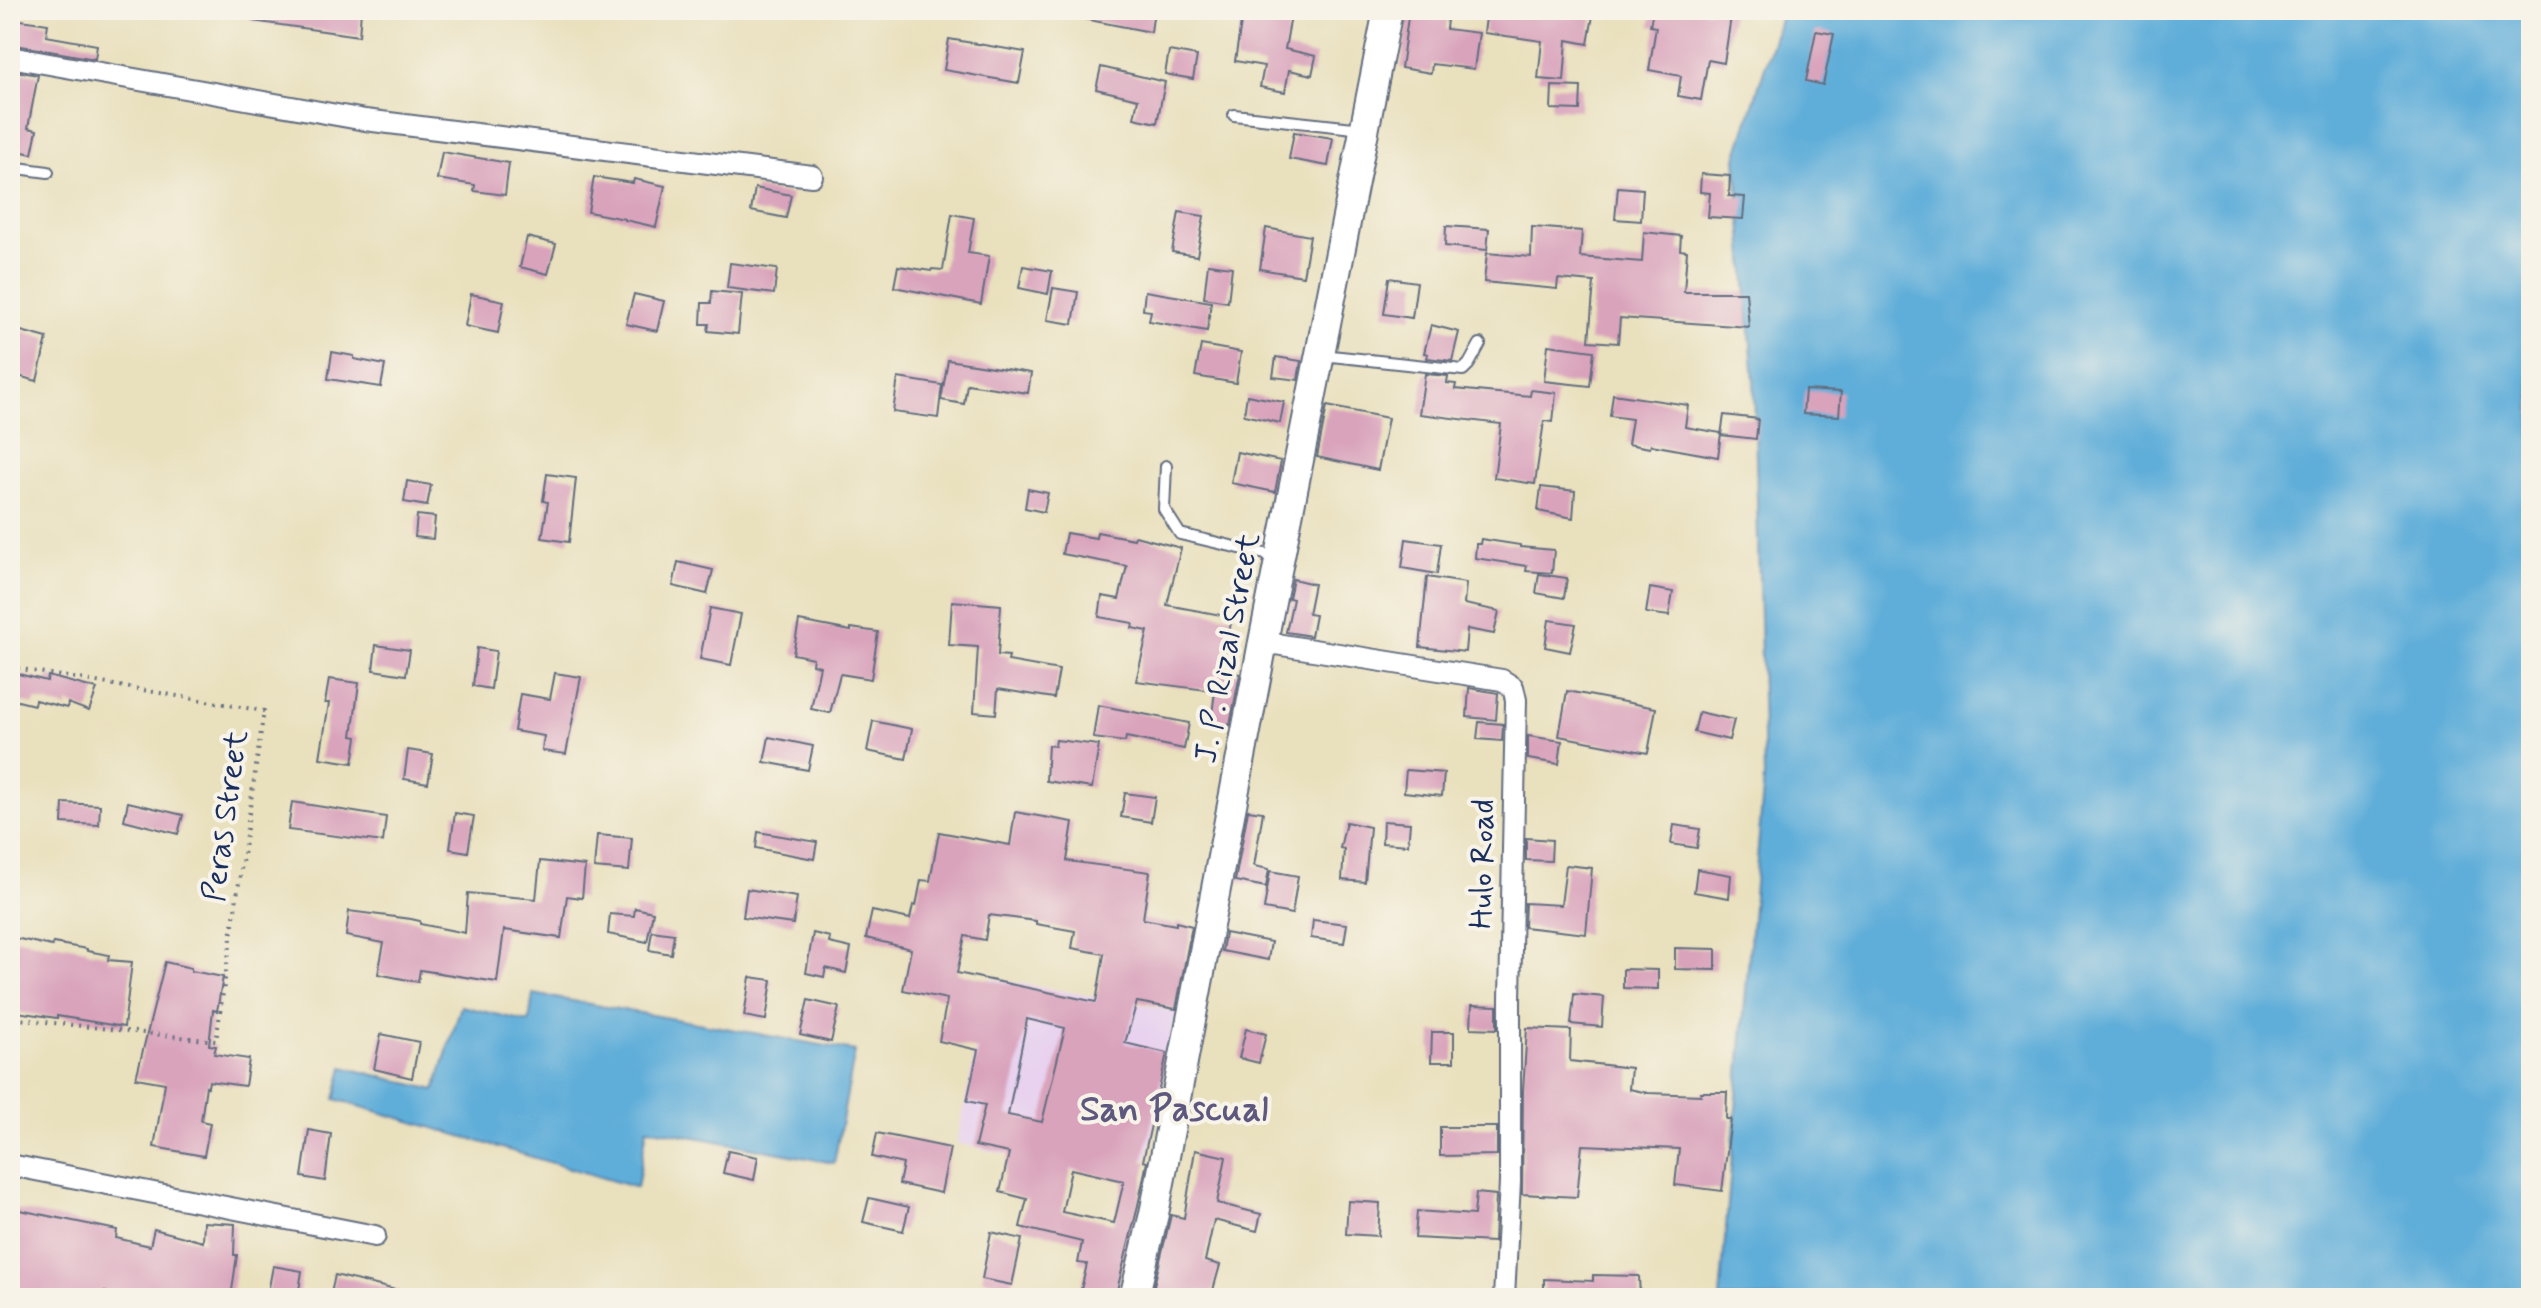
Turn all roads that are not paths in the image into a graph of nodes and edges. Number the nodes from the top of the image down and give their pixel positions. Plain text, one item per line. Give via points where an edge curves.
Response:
1 (1388, 10) edge
2 (10, 57) edge
3 (1234, 115) dead end
4 (1365, 129) junction
5 (10, 167) edge
6 (48, 172) dead end
7 (812, 176) dead end
8 (1480, 344) dead end
9 (1320, 355) junction
10 (1166, 466) dead end
11 (1280, 557) junction
12 (1263, 642) junction
13 (10, 1165) edge
14 (375, 1236) dead end
15 (1134, 1298) edge
16 (1504, 1298) edge

1 - 4 main road, J. P. Rizal Street
2 - 7 street via 365,120
3 - 4 lane
4 - 9 main road, J. P. Rizal Street
5 - 6 lane
8 - 9 lane via 1463,370
9 - 11 main road, J. P. Rizal Street
10 - 11 lane via 1164,509 1180,534
11 - 12 main road, J. P. Rizal Street
12 - 15 main road, J. P. Rizal Street
12 - 16 street, Hulo Road via 1502,680 1513,687 1510,1182
13 - 14 street

